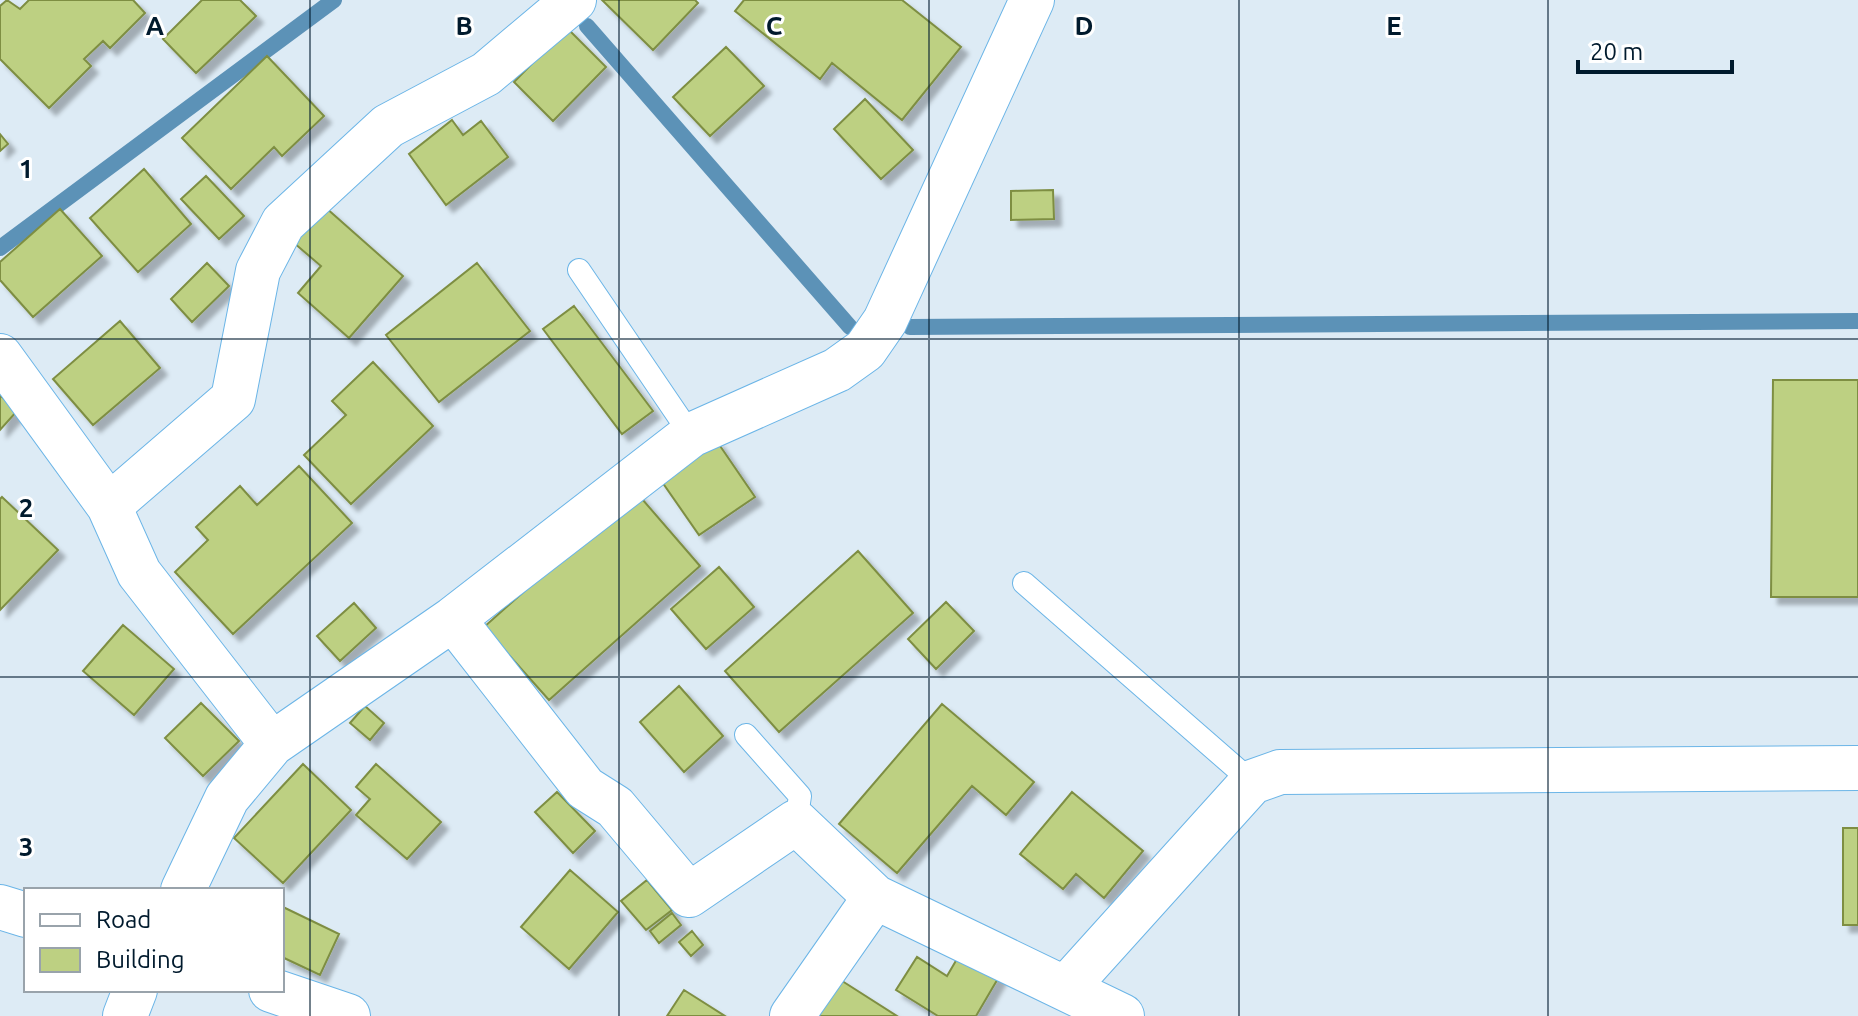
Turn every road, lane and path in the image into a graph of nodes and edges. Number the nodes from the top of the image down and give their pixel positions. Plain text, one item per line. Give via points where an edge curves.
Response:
1 (574, 0) edge
2 (1032, 0) edge
3 (579, 270) dead end
4 (0, 356) edge
5 (691, 435) junction
6 (109, 506) junction
7 (1024, 583) dead end
8 (453, 619) junction
9 (746, 735) dead end
10 (272, 744) junction
11 (1858, 768) edge
12 (1252, 782) junction
13 (796, 822) junction
14 (184, 888) edge
15 (875, 897) junction
16 (0, 907) edge
17 (24, 914) edge
18 (1066, 988) junction
19 (134, 992) edge
20 (277, 992) edge
21 (125, 1016) edge
22 (348, 1016) edge
23 (792, 1016) edge
24 (1122, 1016) edge

1 - 6 street via 486,74 388,126 283,223 258,271 233,399
2 - 5 street via 885,321 865,350 837,370
3 - 5 lane
4 - 6 street
5 - 8 street
6 - 10 street via 139,573
7 - 12 lane
8 - 10 street
8 - 13 street via 585,788 615,807 689,895
9 - 13 lane via 800,796
10 - 14 street via 227,798
11 - 12 street via 1280,772
12 - 18 street
13 - 15 street
15 - 18 street
15 - 23 street
16 - 17 street
18 - 24 street
19 - 21 street
20 - 22 street

